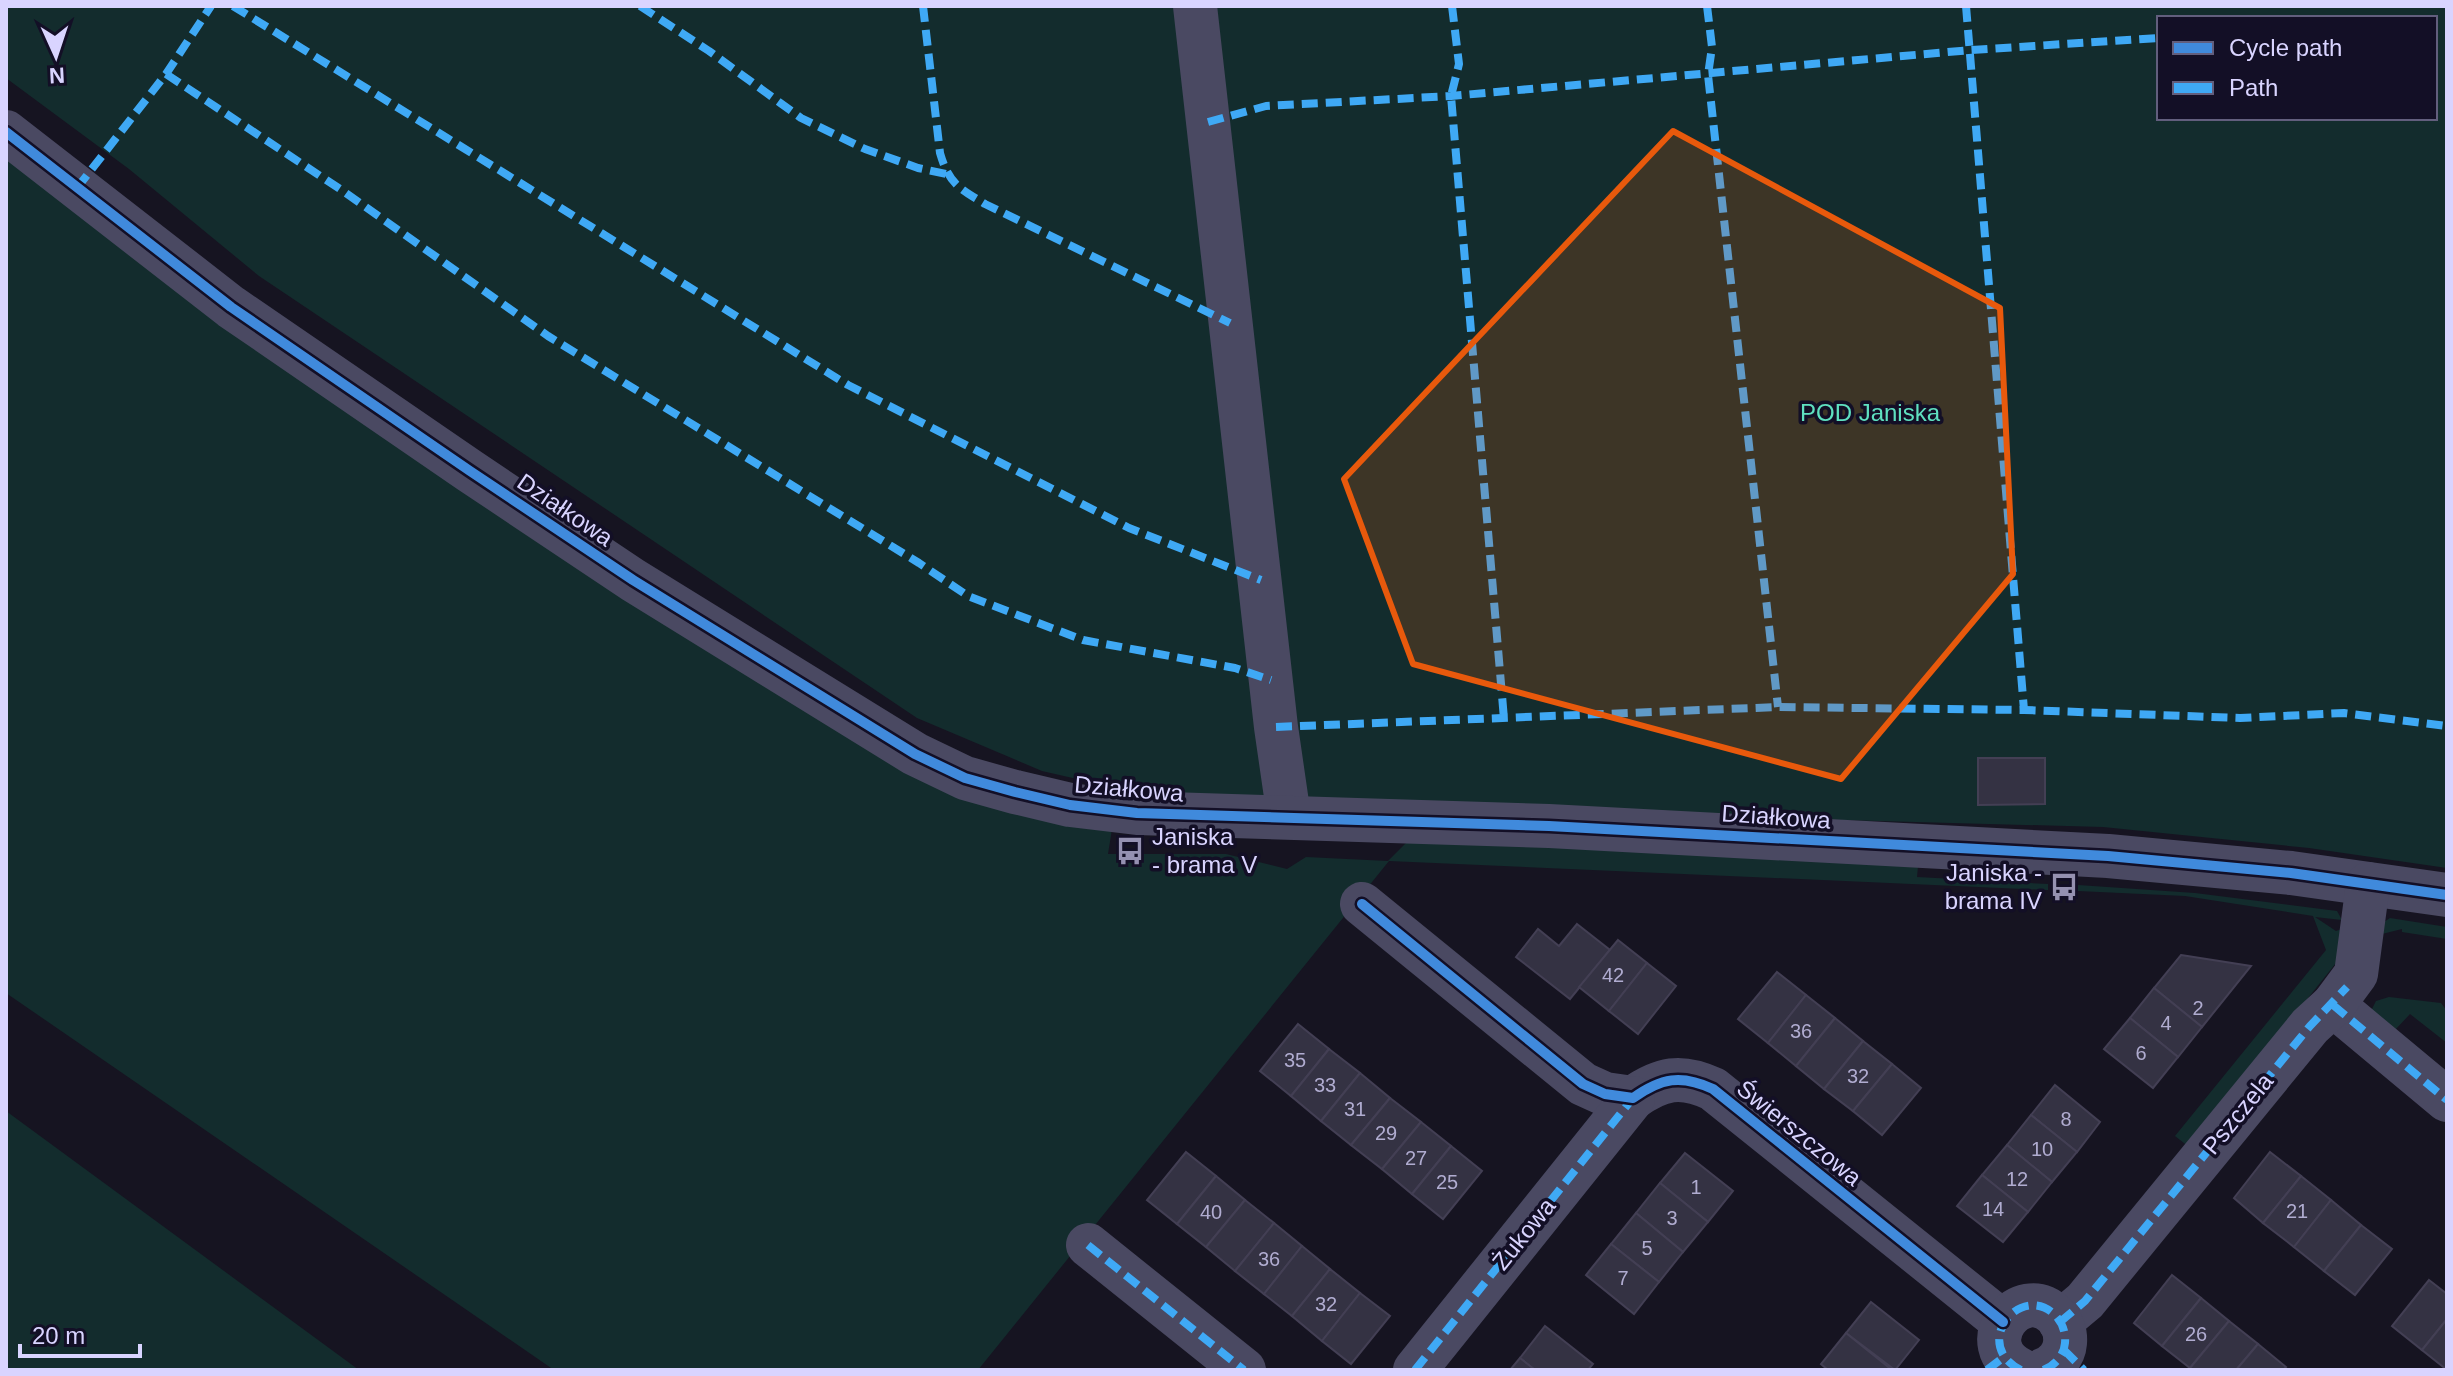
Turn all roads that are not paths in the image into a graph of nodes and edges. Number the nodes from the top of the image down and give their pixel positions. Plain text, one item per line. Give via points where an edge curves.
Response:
1 (1195, 6) edge
2 (6, 132) edge
3 (1289, 817) junction
4 (2368, 884) junction
5 (2447, 895) edge
6 (1362, 904) dead end
7 (2333, 1005) junction
8 (1633, 1098) junction
9 (2447, 1100) edge
10 (1088, 1245) dead end
11 (2033, 1354) edge
12 (1244, 1370) edge
13 (1415, 1370) edge

1 - 3 street
2 - 3 street, Działkowa via 231,307 470,471 633,580 915,754 965,778 1070,805 1137,813
3 - 4 street, Działkowa via 2108,856
4 - 5 street, Działkowa
4 - 7 street, Pszczela via 2356,974
6 - 8 street via 1583,1084
7 - 9 street
7 - 11 street, Pszczela via 2310,1026 2085,1301
8 - 11 street, Świerszczowa via 1653,1083 1675,1079 1695,1080 1713,1089
8 - 13 street, Żukowa
10 - 12 street

